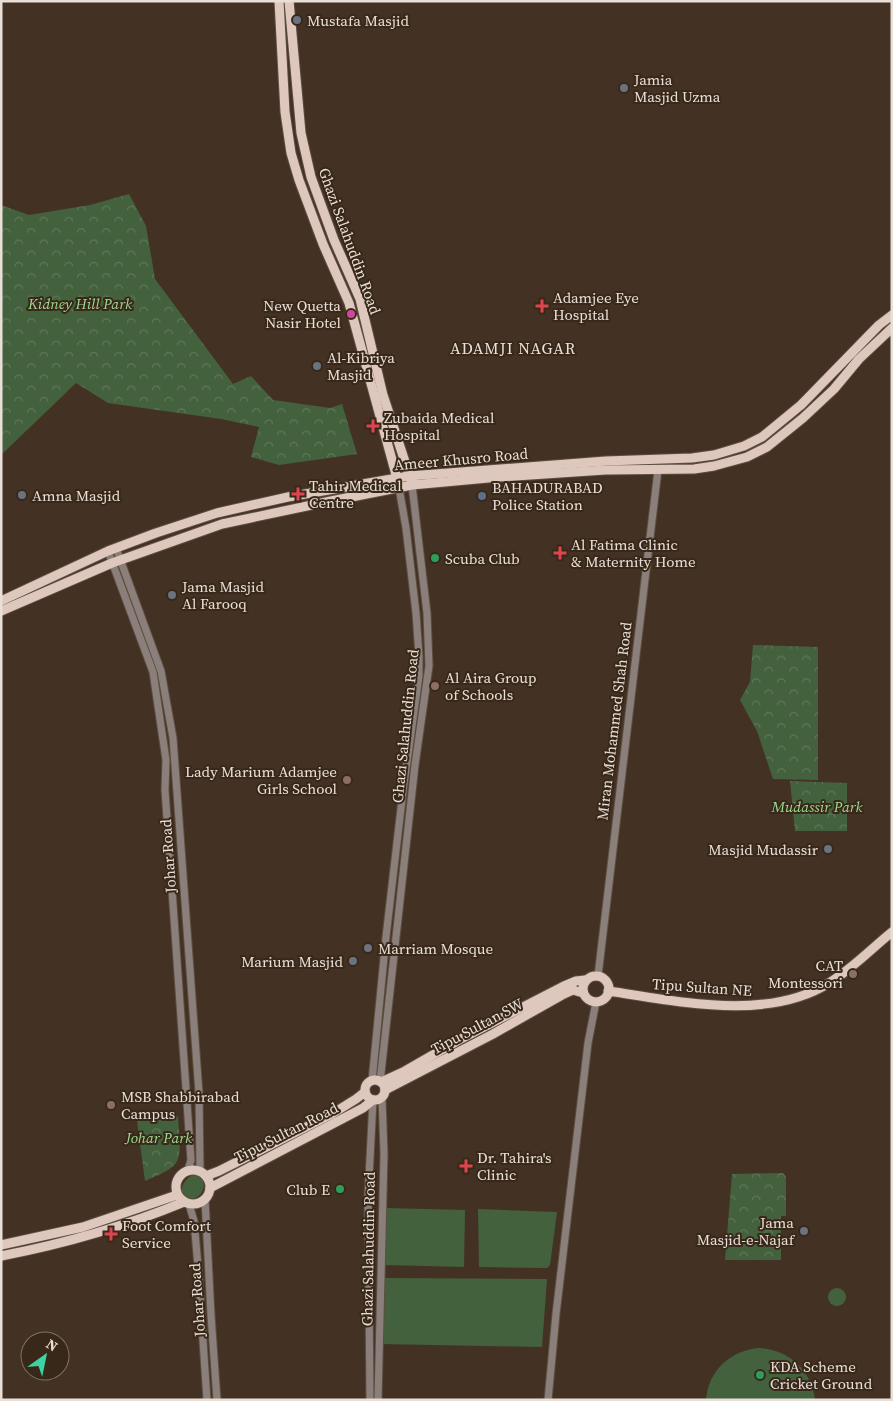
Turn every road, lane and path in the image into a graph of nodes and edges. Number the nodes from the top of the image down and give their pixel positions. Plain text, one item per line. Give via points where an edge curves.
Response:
1 (279, 1) edge
2 (288, 1) edge
3 (892, 315) edge
4 (892, 328) edge
5 (650, 459) junction
6 (664, 459) junction
7 (657, 470) junction
8 (409, 476) junction
9 (397, 478) junction
10 (412, 486) junction
11 (399, 488) junction
12 (112, 550) junction
13 (116, 562) junction
14 (426, 599) junction
15 (1, 601) edge
16 (414, 601) junction
17 (1, 610) edge
18 (177, 788) junction
19 (165, 790) junction
20 (185, 901) junction
21 (173, 902) junction
22 (892, 932) edge
23 (598, 976) junction
24 (585, 980) junction
25 (608, 991) junction
26 (583, 993) junction
27 (596, 1002) junction
28 (379, 1089) junction
29 (188, 1170) junction
30 (203, 1174) junction
31 (210, 1188) junction
32 (177, 1195) junction
33 (205, 1199) junction
34 (187, 1203) junction
35 (1, 1245) edge
36 (1, 1256) edge
37 (208, 1264) junction
38 (198, 1266) junction
39 (210, 1315) junction
40 (201, 1316) junction
41 (207, 1400) edge
42 (218, 1400) edge
43 (370, 1400) edge
44 (378, 1400) edge
45 (548, 1400) edge

1 - 9 main road, Ghazi Salahuddin Road via 285,112 291,153 323,244 350,303
2 - 8 main road, Ghazi Salahuddin Road via 301,132 311,177 360,300 383,395
3 - 6 main road, Ameer Khusro Road via 801,405 762,437 714,455
4 - 7 main road, Ameer Khusro Road via 816,407 767,447 747,457 714,466
5 - 6 main road, Ameer Khusro Road
5 - 7 main road
5 - 8 main road, Ameer Khusro Road
6 - 7 main road
7 - 10 main road, Ameer Khusro Road via 595,470
7 - 23 street, Miran Mohammed Shah Road
8 - 9 main road, Ameer Khusro Road
8 - 10 main road, Ghazi Salahuddin Road
9 - 11 main road, Ghazi Salahuddin Road
9 - 12 main road, Ameer Khusro Road via 217,513
10 - 11 main road, Ameer Khusro Road
10 - 14 street, Ghazi Salahuddin Road
11 - 13 main road, Ameer Khusro Road via 222,524
11 - 16 street, Ghazi Salahuddin Road
12 - 13 street, Johar Road
12 - 15 main road, Ameer Khusro Road
13 - 17 main road, Ameer Khusro Road
13 - 18 street, Johar Road via 161,671 173,738
13 - 19 street, Johar Road via 153,672 166,760
14 - 16 street
14 - 28 street, Ghazi Salahuddin Road via 429,666
16 - 28 street, Ghazi Salahuddin Road via 419,676 389,908
18 - 19 street
18 - 20 street, Johar Road
19 - 21 street, Johar Road
20 - 21 street
20 - 30 street, Johar Road
21 - 29 street, Johar Road via 191,1160
22 - 25 main road, Tipu Sultan NE via 828,984 790,1000 757,1005 715,1004
23 - 24 main road
23 - 25 main road via 606,980
24 - 26 main road
24 - 28 main road via 564,986 458,1040
25 - 27 main road
26 - 27 main road
26 - 28 main road, Tipu Sultan SW via 573,990 562,995 485,1039
27 - 45 street via 588,1043
28 - 30 main road, Tipu Sultan Road via 368,1097 365,1092 332,1114 219,1171
28 - 31 main road, Tipu Sultan Road via 363,1108
28 - 43 street, Ghazi Salahuddin Road via 368,1206
28 - 44 street, Ghazi Salahuddin Road via 384,1154
29 - 30 main road
29 - 32 main road via 179,1175 175,1185
30 - 31 main road
31 - 33 main road
32 - 34 main road
32 - 35 main road via 83,1228
33 - 34 main road via 201,1203
33 - 37 street, Johar Road
34 - 36 main road via 88,1235
34 - 38 street, Johar Road via 194,1221
37 - 38 street
37 - 39 street, Johar Road
38 - 40 street, Johar Road
39 - 40 street
39 - 42 street, Johar Road
40 - 41 street, Johar Road

